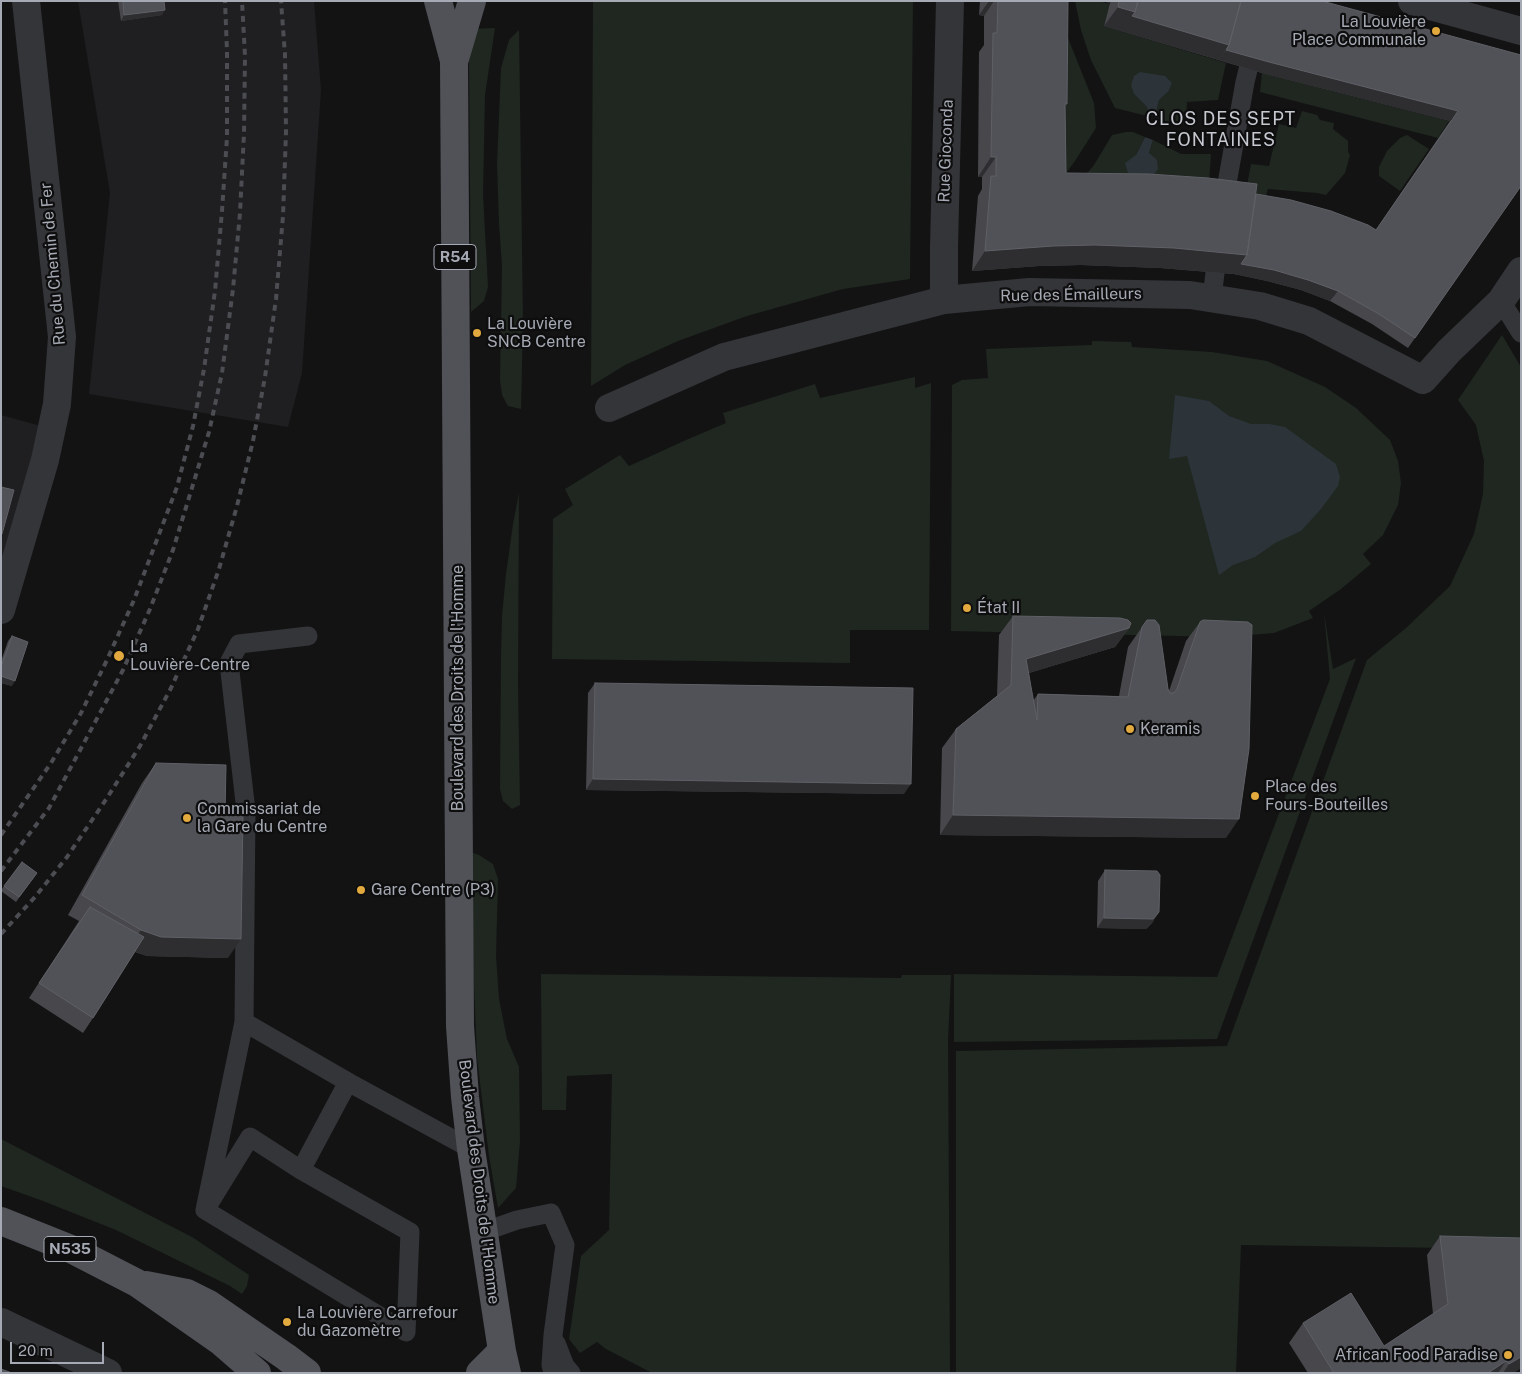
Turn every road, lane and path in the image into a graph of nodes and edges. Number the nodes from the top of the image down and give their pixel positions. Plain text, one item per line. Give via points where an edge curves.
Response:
1 (26, 1) edge
2 (438, 1) edge
3 (472, 1) edge
4 (950, 1) edge
5 (1265, 1) edge
6 (1412, 1) edge
7 (1521, 31) edge
8 (454, 62) junction
9 (1521, 271) edge
10 (1212, 298) junction
11 (944, 300) junction
12 (1501, 301) junction
13 (1521, 333) edge
14 (609, 408) dead end
15 (1, 610) edge
16 (308, 636) dead end
17 (244, 1022) junction
18 (348, 1082) junction
19 (471, 1149) junction
20 (301, 1170) junction
21 (205, 1210) junction
22 (1, 1221) edge
23 (483, 1232) junction
24 (137, 1283) junction
25 (1, 1322) edge
26 (553, 1335) junction
27 (501, 1365) edge
28 (108, 1373) edge
29 (257, 1373) edge
30 (307, 1373) edge
31 (480, 1373) edge
32 (553, 1373) edge
33 (571, 1373) edge

1 - 15 street, Rue du Chemin de Fer via 62,337 57,404 45,460
2 - 8 main road, R54
3 - 8 main road, Boulevard des Droits de l'Homme / R54
4 - 11 street, Rue Gioconda
5 - 10 lane via 1245,82 1225,194
6 - 7 street
8 - 19 main road, Boulevard des Droits de l'Homme / R54 via 460,1026
9 - 12 street
10 - 11 street, Rue des Émailleurs via 1177,294 1029,292
10 - 12 street, Rue des Émailleurs via 1260,306 1309,321 1423,380
11 - 14 street, Rue des Émailleurs via 724,357
12 - 13 lane
16 - 17 lane via 239,644 229,663 246,811
17 - 18 lane
17 - 21 lane
18 - 19 lane
18 - 20 lane
19 - 23 main road, Boulevard des Droits de l'Homme / R54
20 - 21 lane via 250,1137
20 - 21 lane via 410,1232 406,1332
22 - 24 main road, N535 via 71,1249
23 - 26 lane via 551,1213 565,1245
23 - 27 main road, Boulevard des Droits de l'Homme / R54
24 - 29 main road, N535 via 220,1341
24 - 30 main road, N535 via 186,1293 209,1304
25 - 28 street
26 - 32 lane
26 - 33 lane
27 - 31 main road, R54

